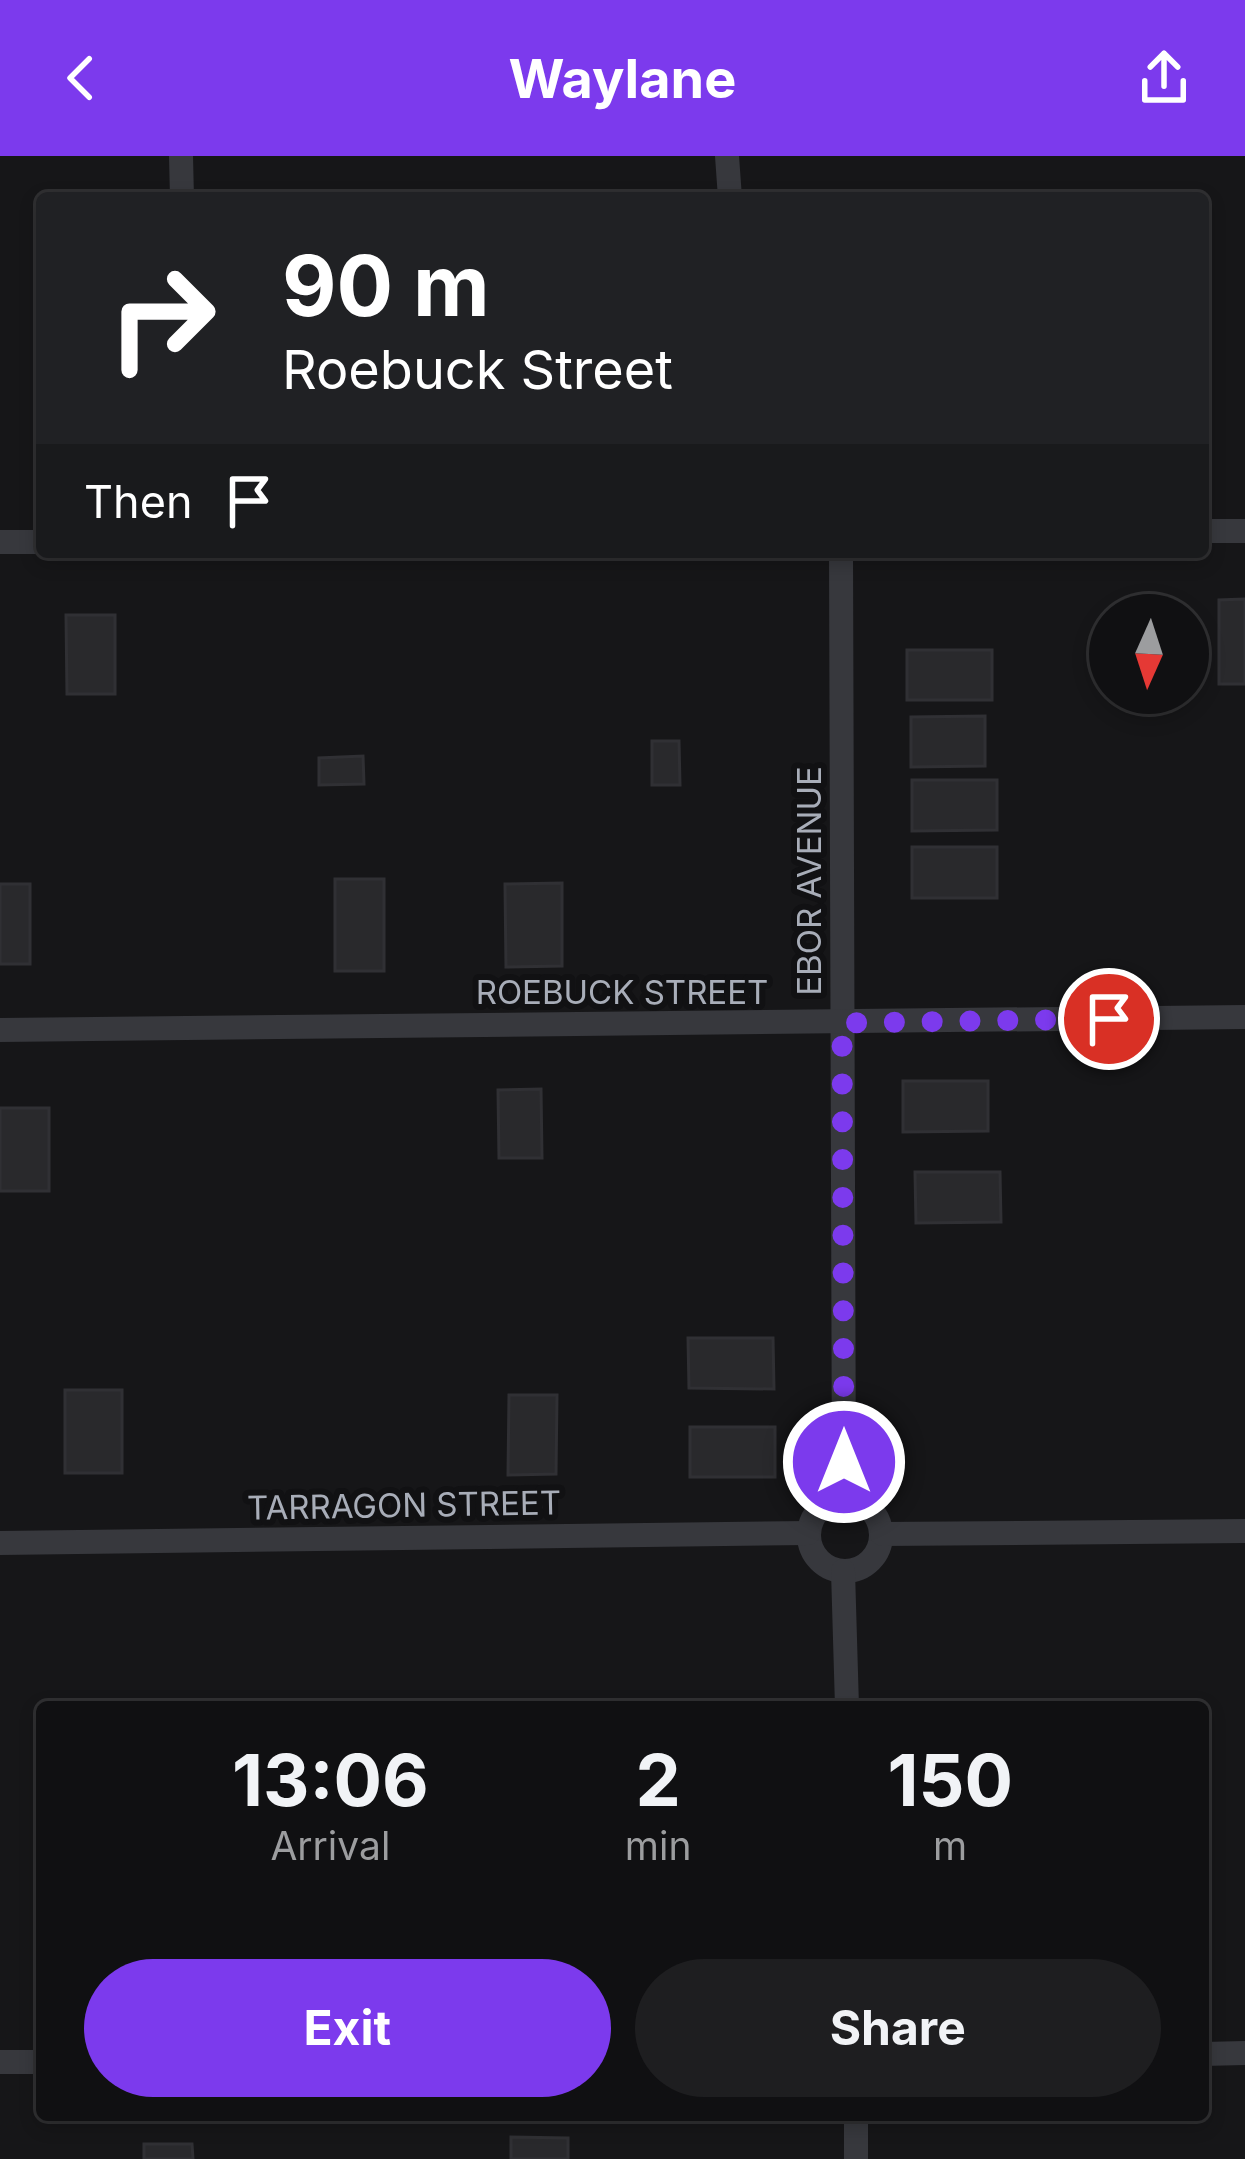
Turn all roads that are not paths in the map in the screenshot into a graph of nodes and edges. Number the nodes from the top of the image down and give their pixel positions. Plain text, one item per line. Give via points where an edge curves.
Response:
1 (182, 156) edge
2 (727, 156) edge
3 (182, 192) edge
4 (730, 192) edge
5 (1209, 531) edge
6 (1245, 531) edge
7 (0, 542) edge
8 (36, 542) edge
9 (841, 558) edge
10 (1245, 1017) edge
11 (842, 1023) junction
12 (0, 1030) edge
13 (844, 1498) junction
14 (1245, 1531) edge
15 (808, 1533) junction
16 (882, 1534) junction
17 (0, 1543) edge
18 (843, 1571) junction
19 (847, 1701) edge
20 (1245, 2053) edge
21 (1209, 2054) edge
22 (0, 2062) edge
23 (36, 2062) edge
24 (856, 2121) edge
25 (856, 2159) edge

1 - 3 street
2 - 4 street
5 - 6 street
7 - 8 street
9 - 11 street, EBOR AVENUE
10 - 11 street, ROEBUCK STREET
11 - 12 street, ROEBUCK STREET
11 - 13 street, EBOR AVENUE
13 - 15 street via 824,1505
13 - 16 street via 875,1514
14 - 16 street
15 - 17 street, TARRAGON STREET
15 - 18 street via 824,1565
16 - 18 street via 866,1564
18 - 19 street
20 - 21 street
22 - 23 street
24 - 25 street

